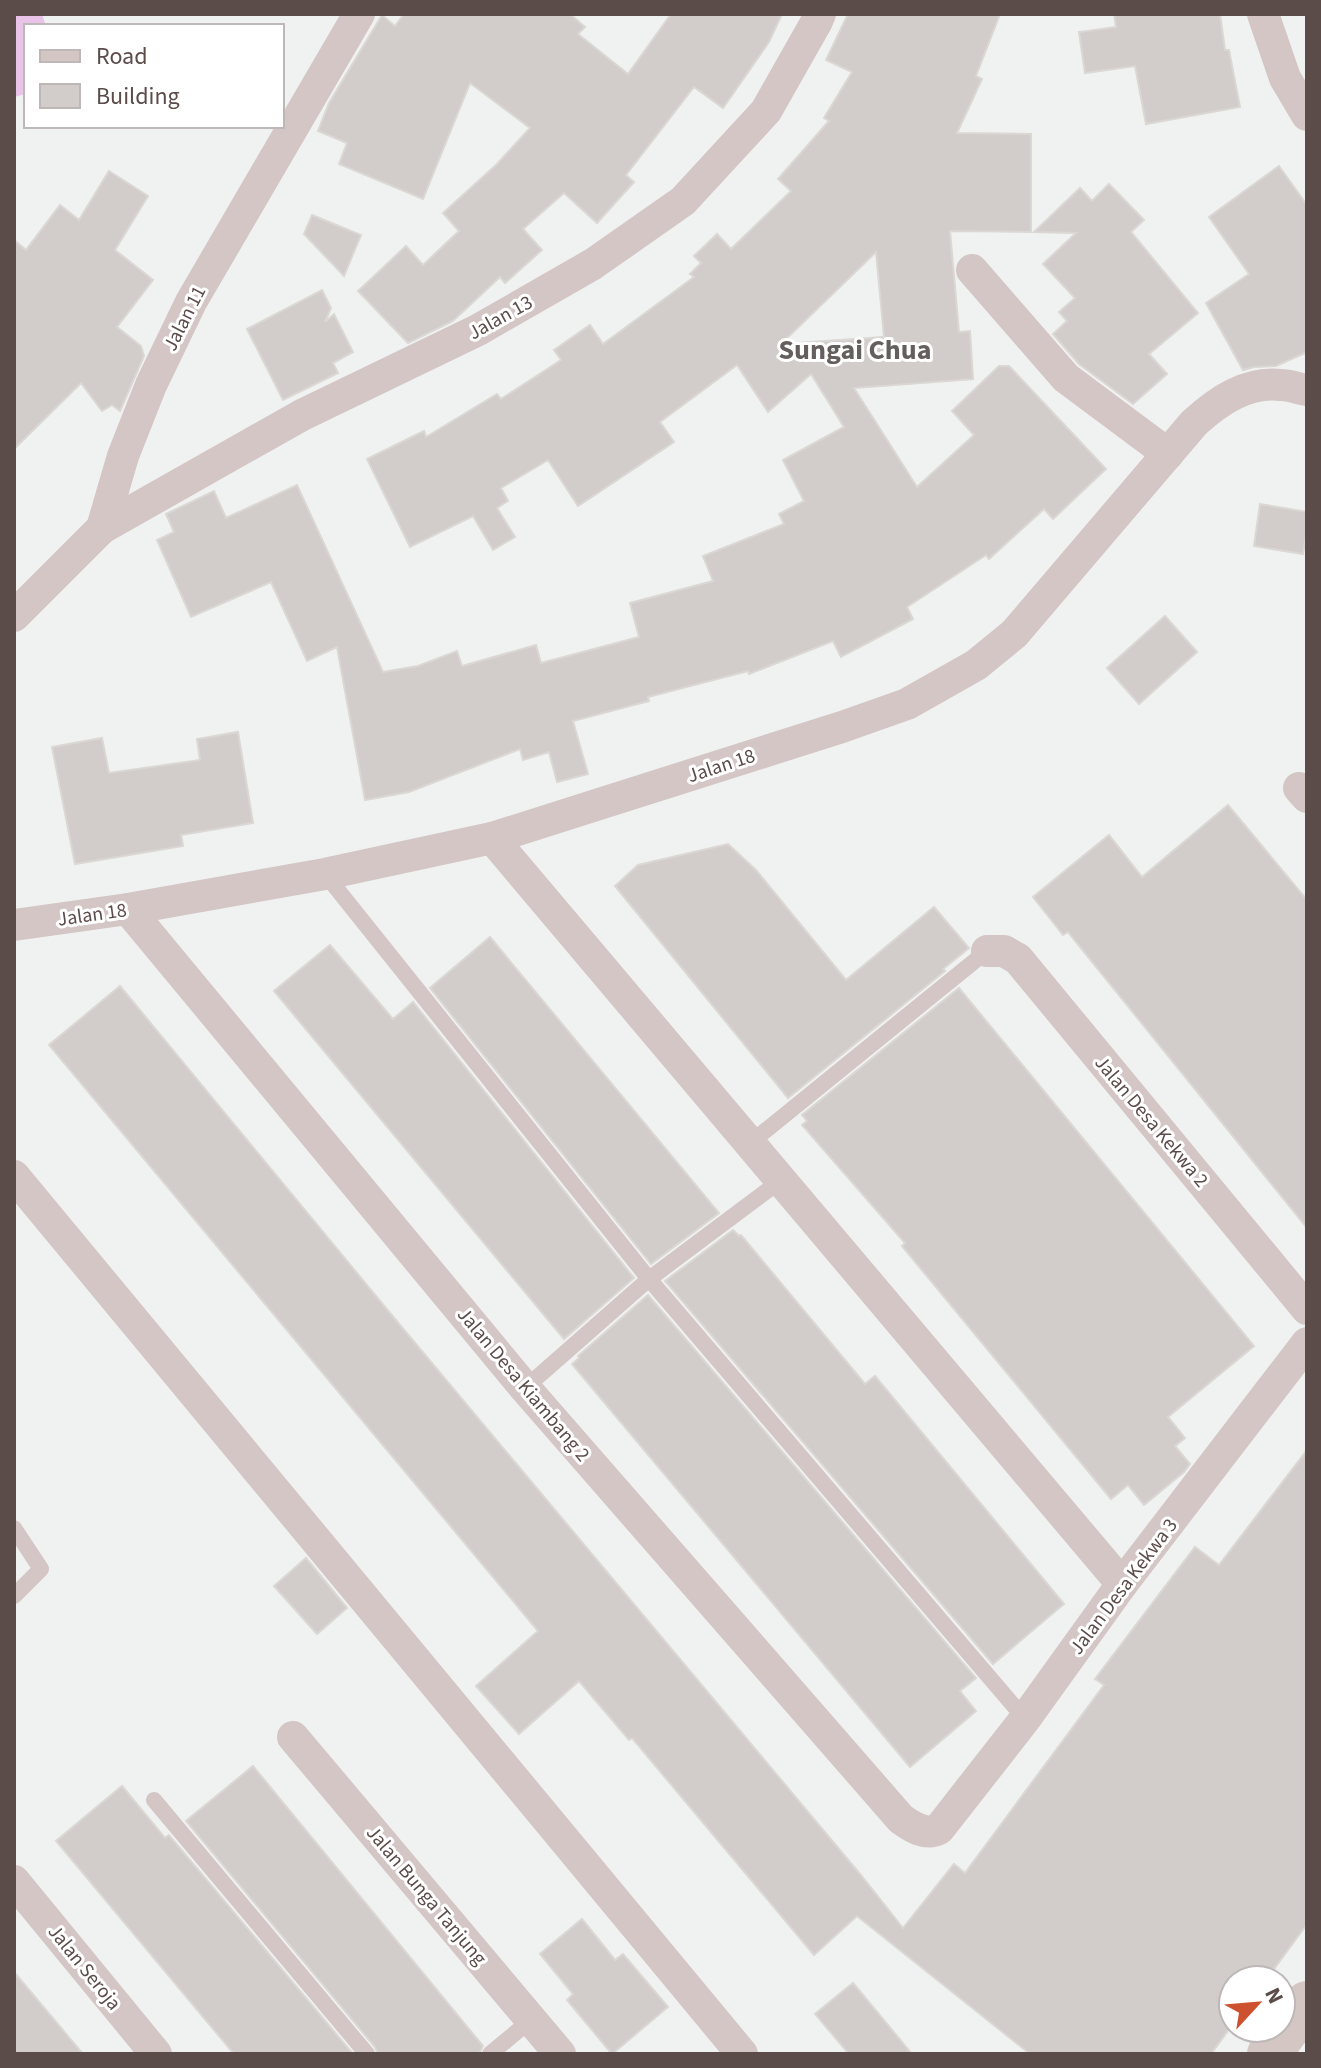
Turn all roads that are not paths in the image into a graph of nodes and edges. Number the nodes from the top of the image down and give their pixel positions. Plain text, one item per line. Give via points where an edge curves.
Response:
1 (820, 14) edge
2 (1263, 14) edge
3 (348, 17) edge
4 (1307, 115) edge
5 (972, 270) dead end
6 (1307, 390) edge
7 (1168, 454) junction
8 (102, 528) junction
9 (14, 616) edge
10 (492, 838) junction
11 (325, 874) junction
12 (128, 909) junction
13 (14, 925) edge
14 (987, 951) joint
15 (749, 1144) junction
16 (14, 1176) edge
17 (780, 1181) junction
18 (649, 1279) junction
19 (1307, 1309) edge
20 (1307, 1343) edge
21 (525, 1388) junction
22 (14, 1528) edge
23 (1122, 1584) junction
24 (14, 1596) edge
25 (1025, 1719) junction
26 (293, 1737) dead end
27 (154, 1800) dead end
28 (939, 1829) joint
29 (14, 1881) edge
30 (1307, 2003) edge
31 (532, 2019) junction
32 (156, 2054) edge
33 (367, 2054) edge
34 (490, 2054) edge
35 (560, 2054) edge
36 (742, 2054) edge
37 (1269, 2054) edge

1 - 8 street, Jalan 13 via 766,111 683,201 593,264 478,330 302,415
2 - 4 street via 1285,78
3 - 8 street, Jalan 11 via 191,302 145,399
5 - 7 street via 1066,378
6 - 7 street, Jalan 18 via 1280,384 1248,388 1215,404
7 - 10 street, Jalan 18 via 1014,634 976,665 907,704 855,723
8 - 9 street, Jalan 11
10 - 11 street, Jalan 18
10 - 15 street
11 - 12 street, Jalan 18
11 - 18 lane
12 - 13 street, Jalan 18
12 - 21 street, Jalan Desa Kiambang 2
14 - 15 lane
14 - 19 street, Jalan Desa Kekwa 2 via 1004,951 1018,959
15 - 17 street
16 - 36 street
17 - 18 lane
17 - 23 street
18 - 21 lane
18 - 25 lane
20 - 23 street, Jalan Desa Kekwa 3
21 - 28 street, Jalan Desa Kiambang 2 via 901,1819 913,1828
22 - 24 lane via 41,1569
23 - 25 street, Jalan Desa Kekwa 3
25 - 28 street, Jalan Desa Kekwa 3
26 - 31 street, Jalan Bunga Tanjung
27 - 33 lane
29 - 32 street, Jalan Seroja
30 - 37 street
31 - 34 lane
31 - 35 street, Jalan Bunga Tanjung

